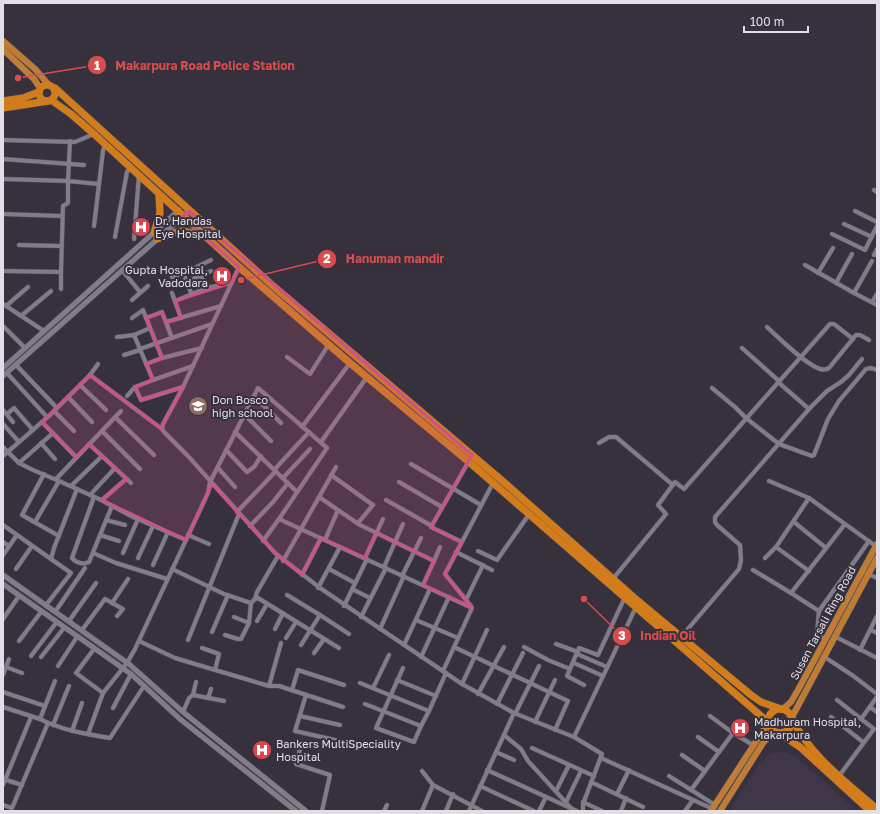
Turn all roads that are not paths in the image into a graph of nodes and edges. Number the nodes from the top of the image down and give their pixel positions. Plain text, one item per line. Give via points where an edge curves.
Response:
1 (3, 40) edge
2 (3, 49) edge
3 (48, 84) junction
4 (55, 88) junction
5 (40, 90) junction
6 (3, 101) edge
7 (50, 101) junction
8 (3, 108) edge
9 (94, 134) junction
10 (3, 140) edge
11 (70, 141) junction
12 (105, 144) junction
13 (3, 159) edge
14 (69, 163) junction
15 (84, 165) dead end
16 (130, 167) junction
17 (139, 175) junction
18 (3, 179) edge
19 (68, 181) junction
20 (99, 184) junction
21 (159, 195) junction
22 (186, 208) junction
23 (855, 211) dead end
24 (3, 214) edge
25 (180, 214) junction
26 (61, 216) junction
27 (877, 222) edge
28 (844, 224) dead end
29 (94, 226) dead end
30 (877, 226) edge
31 (832, 234) dead end
32 (156, 236) junction
33 (115, 237) dead end
34 (205, 237) junction
35 (872, 237) junction
36 (134, 239) dead end
37 (19, 245) dead end
38 (61, 246) junction
39 (833, 248) dead end
40 (877, 249) edge
41 (852, 254) dead end
42 (874, 255) dead end
43 (211, 260) dead end
44 (872, 261) dead end
45 (805, 265) dead end
46 (239, 267) junction
47 (122, 270) junction
48 (3, 271) edge
49 (211, 271) dead end
50 (61, 272) junction
51 (818, 273) junction
52 (184, 274) junction
53 (201, 276) junction
54 (172, 277) dead end
55 (186, 282) junction
56 (231, 283) junction
57 (836, 283) junction
58 (148, 286) dead end
59 (28, 287) dead end
60 (206, 288) junction
61 (61, 289) dead end
62 (51, 291) dead end
63 (140, 292) junction
64 (172, 293) dead end
65 (854, 293) junction
66 (192, 294) junction
67 (877, 294) edge
68 (132, 300) dead end
69 (175, 301) junction
70 (872, 302) junction
71 (5, 305) edge
72 (877, 305) edge
73 (221, 306) junction
74 (21, 316) junction
75 (132, 318) dead end
76 (146, 318) junction
77 (182, 318) junction
78 (166, 322) junction
79 (212, 324) junction
80 (3, 326) edge
81 (767, 327) dead end
82 (150, 328) junction
83 (5, 331) edge
84 (44, 331) junction
85 (134, 335) junction
86 (117, 337) dead end
87 (172, 338) junction
88 (853, 339) junction
89 (869, 340) dead end
90 (156, 344) junction
91 (329, 344) junction
92 (25, 348) junction
93 (202, 348) junction
94 (742, 348) dead end
95 (140, 349) junction
96 (124, 355) dead end
97 (801, 356) junction
98 (287, 357) dead end
99 (162, 358) junction
100 (862, 359) dead end
101 (350, 363) junction
102 (16, 364) junction
103 (98, 364) dead end
104 (146, 364) junction
105 (193, 366) junction
106 (3, 368) edge
107 (877, 370) edge
108 (5, 374) edge
109 (90, 375) junction
110 (367, 377) junction
111 (153, 380) junction
112 (778, 381) junction
113 (80, 385) junction
114 (135, 387) junction
115 (183, 387) junction
116 (712, 388) dead end
117 (127, 396) dead end
118 (254, 396) junction
119 (68, 397) junction
120 (55, 409) junction
121 (809, 409) junction
122 (3, 410) edge
123 (106, 410) dead end
124 (121, 411) dead end
125 (7, 414) junction
126 (244, 414) junction
127 (47, 417) junction
128 (115, 417) junction
129 (746, 418) junction
130 (13, 422) dead end
131 (42, 422) junction
132 (92, 422) dead end
133 (281, 423) dead end
134 (3, 424) edge
135 (302, 427) junction
136 (162, 429) junction
137 (33, 430) junction
138 (74, 431) dead end
139 (102, 431) junction
140 (236, 432) junction
141 (309, 432) junction
142 (53, 433) junction
143 (271, 441) dead end
144 (19, 442) junction
145 (321, 442) junction
146 (41, 443) junction
147 (599, 443) dead end
148 (90, 444) junction
149 (779, 444) junction
150 (3, 447) edge
151 (310, 449) dead end
152 (226, 450) junction
153 (7, 452) junction
154 (154, 455) dead end
155 (3, 456) edge
156 (102, 456) junction
157 (261, 456) junction
158 (76, 458) junction
159 (471, 458) junction
160 (55, 459) dead end
161 (19, 463) junction
162 (411, 464) dead end
163 (336, 467) dead end
164 (115, 468) junction
165 (218, 468) junction
166 (140, 469) dead end
167 (275, 470) junction
168 (44, 474) junction
169 (331, 475) junction
170 (283, 478) junction
171 (126, 479) junction
172 (57, 480) junction
173 (769, 481) dead end
174 (210, 482) junction
175 (398, 482) dead end
176 (288, 483) junction
177 (493, 483) junction
178 (131, 484) dead end
179 (673, 485) junction
180 (71, 486) junction
181 (235, 487) dead end
182 (77, 489) junction
183 (453, 489) junction
184 (297, 492) junction
185 (90, 495) junction
186 (94, 497) junction
187 (319, 497) junction
188 (808, 498) junction
189 (102, 500) junction
190 (386, 500) dead end
191 (112, 506) junction
192 (481, 506) junction
193 (442, 507) junction
194 (338, 510) junction
195 (531, 511) junction
196 (238, 513) junction
197 (383, 518) dead end
198 (138, 519) junction
199 (106, 520) junction
200 (279, 520) junction
201 (35, 522) junction
202 (794, 522) junction
203 (358, 523) junction
204 (403, 524) dead end
205 (845, 524) junction
206 (3, 525) edge
207 (125, 525) dead end
208 (153, 526) junction
209 (250, 526) junction
210 (432, 526) junction
211 (301, 529) junction
212 (168, 532) junction
213 (376, 533) junction
214 (17, 535) junction
215 (100, 535) junction
216 (188, 535) junction
217 (59, 536) junction
218 (421, 538) dead end
219 (323, 539) junction
220 (186, 540) junction
221 (119, 541) dead end
222 (263, 541) junction
223 (869, 541) junction
224 (3, 542) edge
225 (462, 542) junction
226 (396, 543) junction
227 (209, 544) dead end
228 (9, 546) junction
229 (32, 546) junction
230 (877, 546) edge
231 (340, 547) junction
232 (440, 547) dead end
233 (776, 547) junction
234 (826, 548) junction
235 (478, 551) dead end
236 (414, 552) junction
237 (456, 552) junction
238 (93, 553) junction
239 (123, 553) dead end
240 (3, 555) edge
241 (278, 556) junction
242 (138, 558) dead end
243 (764, 558) dead end
244 (877, 558) edge
245 (51, 559) junction
246 (366, 559) junction
247 (283, 560) junction
248 (434, 561) junction
249 (153, 565) dead end
250 (483, 566) junction
251 (85, 568) dead end
252 (385, 568) junction
253 (16, 569) dead end
254 (172, 569) junction
255 (329, 569) junction
256 (492, 570) dead end
257 (753, 570) dead end
258 (809, 571) junction
259 (868, 574) junction
260 (3, 575) edge
261 (302, 575) junction
262 (403, 576) junction
263 (877, 578) edge
264 (128, 579) dead end
265 (167, 579) junction
266 (611, 581) junction
267 (96, 583) dead end
268 (355, 583) junction
269 (423, 585) junction
270 (4, 587) edge
271 (210, 587) junction
272 (318, 588) junction
273 (352, 589) junction
274 (430, 589) junction
275 (791, 593) junction
276 (228, 595) junction
277 (287, 595) dead end
278 (19, 596) junction
279 (449, 597) junction
280 (625, 597) junction
281 (370, 598) junction
282 (255, 599) junction
283 (466, 600) junction
284 (112, 603) junction
285 (251, 603) junction
286 (267, 604) junction
287 (46, 605) junction
288 (344, 606) junction
289 (636, 607) junction
290 (472, 608) junction
291 (819, 611) junction
292 (41, 612) junction
293 (55, 612) junction
294 (283, 613) junction
295 (320, 615) junction
296 (117, 616) dead end
297 (877, 616) edge
298 (234, 617) dead end
299 (361, 617) junction
300 (3, 619) edge
301 (416, 620) junction
302 (69, 621) junction
303 (257, 621) dead end
304 (296, 622) junction
305 (56, 623) junction
306 (249, 623) junction
307 (64, 628) junction
308 (435, 628) junction
309 (274, 629) dead end
310 (380, 629) junction
311 (82, 630) junction
312 (310, 630) junction
313 (487, 630) dead end
314 (871, 630) junction
315 (212, 632) dead end
316 (877, 633) edge
317 (349, 634) dead end
318 (225, 635) dead end
319 (834, 636) junction
320 (78, 637) junction
321 (681, 637) junction
322 (286, 638) dead end
323 (458, 638) junction
324 (324, 639) junction
325 (188, 640) dead end
326 (825, 640) junction
327 (19, 641) dead end
328 (139, 641) junction
329 (281, 643) dead end
330 (556, 644) dead end
331 (301, 645) dead end
332 (404, 645) junction
333 (504, 646) dead end
334 (454, 647) junction
335 (524, 647) dead end
336 (202, 648) dead end
337 (339, 648) dead end
338 (94, 649) junction
339 (860, 650) junction
340 (314, 653) dead end
341 (523, 653) dead end
342 (577, 653) junction
343 (389, 655) dead end
344 (31, 656) dead end
345 (475, 656) junction
346 (823, 656) junction
347 (421, 657) junction
348 (41, 658) dead end
349 (877, 658) edge
350 (9, 659) dead end
351 (127, 663) junction
352 (574, 663) junction
353 (58, 666) dead end
354 (493, 666) junction
355 (538, 666) dead end
356 (6, 667) junction
357 (607, 667) junction
358 (123, 668) junction
359 (403, 668) dead end
360 (570, 669) junction
361 (215, 670) junction
362 (444, 672) junction
363 (22, 673) dead end
364 (132, 674) junction
365 (3, 675) edge
366 (512, 675) junction
367 (603, 676) junction
368 (397, 680) junction
369 (556, 680) dead end
370 (55, 681) dead end
371 (196, 682) dead end
372 (360, 683) dead end
373 (530, 683) junction
374 (462, 684) junction
375 (344, 685) dead end
376 (584, 685) dead end
377 (69, 686) dead end
378 (144, 686) junction
379 (269, 686) junction
380 (373, 688) junction
381 (211, 689) dead end
382 (292, 690) junction
383 (3, 692) edge
384 (549, 692) junction
385 (103, 693) junction
386 (478, 694) junction
387 (877, 694) edge
388 (193, 695) junction
389 (306, 695) junction
390 (391, 695) junction
391 (436, 696) junction
392 (208, 698) junction
393 (877, 698) edge
394 (837, 700) dead end
395 (224, 701) dead end
396 (82, 703) dead end
397 (366, 704) dead end
398 (497, 704) junction
399 (45, 706) junction
400 (3, 707) edge
401 (343, 707) dead end
402 (870, 707) junction
403 (113, 708) dead end
404 (782, 709) junction
405 (384, 711) junction
406 (429, 711) junction
407 (183, 712) junction
408 (877, 712) edge
409 (514, 714) junction
410 (300, 716) junction
411 (710, 716) dead end
412 (31, 717) junction
413 (792, 717) junction
414 (831, 717) dead end
415 (40, 719) junction
416 (861, 719) junction
417 (535, 722) junction
418 (768, 723) junction
419 (51, 724) junction
420 (340, 725) dead end
421 (421, 726) junction
422 (555, 730) junction
423 (72, 731) junction
424 (733, 733) junction
425 (777, 733) junction
426 (88, 734) junction
427 (504, 735) junction
428 (574, 737) junction
429 (698, 737) dead end
430 (335, 740) dead end
431 (864, 742) junction
432 (753, 745) junction
433 (803, 745) junction
434 (301, 746) dead end
435 (532, 748) dead end
436 (496, 752) junction
437 (719, 752) junction
438 (682, 755) dead end
439 (601, 758) junction
440 (514, 760) dead end
441 (569, 765) junction
442 (488, 770) junction
443 (629, 770) junction
444 (422, 771) dead end
445 (581, 771) junction
446 (704, 771) junction
447 (594, 776) junction
448 (670, 776) dead end
449 (839, 776) junction
450 (4, 779) edge
451 (591, 782) junction
452 (3, 785) edge
453 (22, 785) junction
454 (433, 785) junction
455 (480, 786) junction
456 (692, 790) junction
457 (556, 791) junction
458 (453, 794) junction
459 (617, 794) junction
460 (546, 797) junction
461 (626, 798) junction
462 (693, 800) junction
463 (566, 802) junction
464 (583, 802) junction
465 (3, 805) edge
466 (387, 805) dead end
467 (471, 806) junction
468 (643, 807) dead end
469 (571, 808) junction
470 (713, 808) edge
471 (877, 809) edge
472 (11, 810) edge
473 (296, 811) edge
474 (306, 811) edge
475 (322, 811) edge
476 (384, 811) edge
477 (422, 811) edge
478 (446, 811) edge
479 (469, 811) edge
480 (482, 811) edge
481 (534, 811) edge
482 (539, 811) edge
483 (577, 811) edge
484 (583, 811) edge
485 (602, 811) edge
486 (621, 811) edge
487 (685, 811) edge
488 (720, 811) edge
489 (870, 811) edge

1 - 3 main road
2 - 5 main road via 34,79
3 - 4 highway
3 - 5 highway via 43,85
4 - 7 highway via 56,94
4 - 22 highway
5 - 6 highway via 23,98
5 - 7 highway via 40,98
7 - 8 highway
7 - 9 highway via 71,114
9 - 11 street via 83,140
9 - 12 highway
10 - 11 street
11 - 14 street
12 - 16 highway
12 - 20 street
13 - 14 street
14 - 15 street
14 - 19 street
16 - 17 highway
16 - 33 street
17 - 21 highway
17 - 36 street
18 - 19 street
19 - 20 street
19 - 26 street via 68,203 62,206
20 - 29 street
21 - 25 highway
21 - 32 highway via 160,213
22 - 25 street
22 - 159 highway
23 - 27 street
24 - 26 street
25 - 32 street
25 - 34 highway
26 - 38 street
28 - 35 street
30 - 35 street
31 - 35 street via 865,250
32 - 34 highway via 184,230
32 - 47 street
32 - 84 street
34 - 46 highway
37 - 38 street
38 - 50 street
39 - 51 street
40 - 42 street
41 - 57 street
43 - 52 street
44 - 65 street
45 - 51 street
46 - 56 street
46 - 91 highway
47 - 63 street
47 - 102 street
48 - 50 street
49 - 53 street
50 - 61 street
51 - 57 street
52 - 54 street
52 - 55 street
53 - 55 street
53 - 60 street
55 - 66 street
56 - 60 street
56 - 73 street
57 - 65 street
58 - 63 street
59 - 71 street
60 - 66 street
62 - 74 street
63 - 68 street
64 - 69 street
65 - 70 street
66 - 69 street
67 - 70 street
69 - 77 street
70 - 72 street
71 - 74 street
73 - 77 street
73 - 79 street
74 - 84 street
75 - 76 street via 142,310
76 - 78 street via 162,312
76 - 82 street
77 - 78 street
78 - 87 street
79 - 87 street
79 - 93 street
80 - 83 street
81 - 97 street
82 - 85 street
82 - 90 street
83 - 92 street
84 - 92 street
85 - 86 street
85 - 95 street
87 - 90 street
88 - 89 street via 859,335
88 - 97 street via 827,369 819,369
88 - 97 street via 831,324
90 - 95 street
90 - 99 street
91 - 98 street via 310,374
91 - 101 highway
92 - 106 street
93 - 99 street
93 - 105 street
94 - 112 street
95 - 96 street
95 - 104 street
97 - 112 street
99 - 104 street
100 - 121 street via 849,375 827,391
101 - 110 highway
101 - 135 street
102 - 108 street
102 - 120 street
103 - 109 street
104 - 111 street
105 - 111 street
105 - 115 street
107 - 149 street via 866,369 839,401 828,419 813,456
108 - 127 street
109 - 113 street
109 - 136 street
110 - 145 street
110 - 159 highway
111 - 114 street
112 - 121 street
112 - 129 street
113 - 119 street
113 - 123 street
114 - 115 street via 141,400
114 - 117 street
115 - 136 street
116 - 129 street
118 - 126 street
118 - 133 street
118 - 135 street via 258,388
119 - 120 street
119 - 132 street
120 - 127 street
120 - 138 street
121 - 149 street
122 - 125 street
124 - 128 street
125 - 130 street
125 - 137 street via 14,408
126 - 140 street
126 - 143 street
127 - 131 street
128 - 139 street
128 - 154 street
129 - 149 street
129 - 179 street via 684,488 675,482
131 - 137 street
131 - 142 street
134 - 144 street
135 - 141 street
136 - 174 street
137 - 144 street
139 - 148 street
139 - 166 street
140 - 152 street
140 - 157 street
141 - 145 street
141 - 167 street
142 - 146 street
142 - 158 street
144 - 153 street
145 - 184 street via 327,448
146 - 160 street
146 - 161 street
147 - 179 street via 609,437 616,438
148 - 156 street
148 - 158 street
149 - 321 street via 715,517 718,526 740,545 742,560 739,569
150 - 153 street
151 - 170 street
152 - 157 street via 247,472
152 - 165 street
153 - 155 street
153 - 161 street
156 - 164 street
156 - 180 street
157 - 167 street
158 - 172 street
159 - 177 highway
159 - 183 street
159 - 195 highway
161 - 168 street
162 - 183 street
163 - 169 street
164 - 171 street
164 - 185 street
165 - 174 street
165 - 181 street
167 - 170 street
167 - 196 street
168 - 172 street
168 - 201 street via 22,515
169 - 187 street
169 - 203 street via 373,504
170 - 176 street
171 - 178 street
171 - 189 street
172 - 180 street
172 - 201 street
173 - 188 street
174 - 196 street
174 - 216 street via 208,493
175 - 193 street
176 - 184 street
176 - 209 street
177 - 192 street
177 - 195 highway
179 - 266 street via 658,505 666,514
180 - 182 street
182 - 185 street
182 - 217 street
183 - 192 street
183 - 193 street
184 - 200 street
185 - 186 street
186 - 189 street
186 - 238 street via 72,558 86,564
187 - 194 street
187 - 211 street
188 - 202 street
188 - 205 street
189 - 191 street
190 - 210 street
191 - 198 street
191 - 199 street
192 - 225 street
193 - 210 street
194 - 203 street
194 - 219 street
195 - 235 street via 498,560
195 - 266 highway
196 - 209 street
196 - 271 street
197 - 213 street
198 - 208 street
198 - 239 street
199 - 207 street
199 - 215 street
200 - 211 street
200 - 222 street
201 - 217 street
202 - 233 street
202 - 234 street
203 - 213 street
204 - 226 street
205 - 223 street
205 - 234 street
206 - 214 street
208 - 212 street
208 - 242 street
209 - 222 street
210 - 225 street
211 - 219 street
211 - 247 street
212 - 220 street
212 - 249 street
213 - 226 street
213 - 246 street
214 - 228 street
214 - 229 street
215 - 221 street
215 - 238 street
216 - 220 street
216 - 227 street
217 - 245 street
218 - 236 street
219 - 231 street
219 - 261 street
220 - 254 street
222 - 241 street
223 - 230 street
223 - 291 street
224 - 228 street
225 - 237 street
226 - 236 street
226 - 252 street
228 - 240 street
229 - 245 street
229 - 253 street
230 - 326 main road, Susen Tarsali Ring Road
231 - 246 street
231 - 255 street
232 - 248 street
233 - 243 street
233 - 258 street
234 - 258 street
236 - 248 street
236 - 262 street
237 - 250 street
237 - 283 street via 445,574
238 - 265 street
241 - 247 street
241 - 282 street
244 - 259 main road, Susen Tarsali Ring Road
245 - 287 street via 71,573
246 - 252 street
246 - 268 street
247 - 261 street
248 - 269 street
250 - 256 street
250 - 283 street
251 - 293 street
252 - 262 street
252 - 281 street
254 - 265 street
254 - 271 street
255 - 268 street
255 - 272 street
257 - 275 street
258 - 275 street
259 - 263 street
259 - 319 main road, Susen Tarsali Ring Road
260 - 287 street
261 - 272 street
262 - 269 street
262 - 310 street
264 - 284 street
265 - 328 street
266 - 280 highway
266 - 321 highway
267 - 302 street
268 - 273 street
269 - 274 street
270 - 278 street
271 - 276 street
271 - 325 street
272 - 288 street
273 - 281 street
273 - 288 street
274 - 279 street
274 - 301 street
275 - 291 street
276 - 285 street
276 - 315 street
277 - 295 street
278 - 292 street
278 - 300 street
279 - 290 street
279 - 308 street
280 - 289 highway
280 - 342 street via 598,655 579,648
281 - 299 street
282 - 285 street
282 - 286 street via 258,598
283 - 290 street
284 - 296 street via 123,609
284 - 311 street via 105,599
285 - 306 street
286 - 294 street
286 - 303 street
287 - 293 street
288 - 299 street
289 - 357 street
289 - 418 highway
290 - 323 street
291 - 326 street via 817,633
292 - 305 street
292 - 327 street
293 - 302 street
294 - 304 street
294 - 309 street
295 - 312 street
295 - 317 street
297 - 314 street
298 - 306 street
299 - 310 street
301 - 308 street
301 - 332 street
302 - 311 street
304 - 312 street
304 - 322 street
305 - 307 street
305 - 344 street
306 - 318 street via 241,639
307 - 320 street
307 - 348 street
308 - 323 street
308 - 347 street
310 - 332 street
311 - 351 street
312 - 324 street
312 - 331 street
313 - 345 street
314 - 316 street
314 - 339 street
319 - 339 street
319 - 346 main road, Susen Tarsali Ring Road
320 - 338 street
320 - 353 street
321 - 404 highway via 751,695
323 - 334 street
324 - 337 street
324 - 340 street
326 - 404 main road, Susen Tarsali Ring Road via 791,702
328 - 351 street
328 - 361 street via 176,658
329 - 379 street
330 - 342 street
332 - 347 street
333 - 354 street
334 - 345 street
334 - 362 street
335 - 360 street
336 - 361 street via 219,654
338 - 358 street
338 - 385 street via 76,673
339 - 349 street
341 - 366 street
342 - 352 street
342 - 357 street
343 - 380 street
345 - 354 street
345 - 374 street
346 - 387 street
346 - 413 main road, Susen Tarsali Ring Road
347 - 362 street
350 - 356 street
351 - 358 street
351 - 407 street
352 - 360 street
352 - 367 street
354 - 366 street
354 - 386 street
355 - 373 street
356 - 363 street
356 - 365 street
357 - 367 street
358 - 364 street
358 - 385 street
359 - 368 street
360 - 376 street via 568,677
361 - 379 street
362 - 374 street
362 - 391 street
364 - 378 street
364 - 403 street
366 - 373 street
366 - 398 street
367 - 428 street
368 - 390 street
368 - 391 street
369 - 384 street
370 - 399 street
371 - 388 street
372 - 380 street
373 - 384 street
373 - 409 street
374 - 386 street
375 - 382 street via 298,670
377 - 419 street
378 - 426 street via 110,738
378 - 473 street
379 - 382 street
380 - 390 street
381 - 392 street
382 - 389 street
383 - 399 street
384 - 417 street
384 - 422 street via 568,701
385 - 426 street
386 - 398 street
388 - 392 street
388 - 407 street
389 - 401 street
389 - 410 street
390 - 405 street
390 - 406 street
391 - 406 street
392 - 395 street
393 - 402 street
394 - 416 street
396 - 423 street
397 - 405 street
398 - 409 street
399 - 415 street
400 - 412 street
402 - 408 street
402 - 416 street
404 - 413 highway
404 - 418 highway via 771,713
405 - 421 street
405 - 421 street via 376,728 414,742
406 - 421 street
407 - 474 street
409 - 417 street
409 - 427 street
410 - 420 street
410 - 430 street via 295,731
411 - 424 street
412 - 415 street
412 - 450 street
413 - 425 highway via 789,729
413 - 433 highway
414 - 431 street
415 - 419 street
416 - 431 street via 874,729
417 - 422 street
418 - 425 highway
418 - 432 main road
419 - 423 street
419 - 453 street
422 - 428 street
423 - 426 street
424 - 432 street
424 - 437 street
425 - 433 highway
425 - 488 main road via 763,743
427 - 436 street
427 - 457 street via 521,749
428 - 439 street via 602,754
429 - 437 street
431 - 449 street
432 - 470 main road
433 - 449 highway
433 - 489 highway
434 - 475 street via 296,764 330,775
435 - 441 street
436 - 440 street
436 - 442 street
437 - 446 street
438 - 446 street
439 - 443 street
439 - 447 street
441 - 445 street
441 - 457 street
442 - 455 street
442 - 460 street
443 - 459 street
443 - 462 street
444 - 454 street
445 - 447 street
445 - 463 street
446 - 456 street
447 - 451 street
448 - 456 street
449 - 471 highway
450 - 452 street
450 - 453 street
451 - 459 street
451 - 464 street
453 - 472 street
454 - 458 street
454 - 477 street
455 - 467 street
455 - 481 street
456 - 470 street
457 - 463 street
458 - 467 street
458 - 478 street
459 - 461 street
460 - 469 street
460 - 482 street
461 - 468 street
461 - 486 street
462 - 470 street
462 - 487 street
463 - 469 street
464 - 484 street
464 - 485 street
465 - 472 street
466 - 476 street
467 - 479 street
467 - 480 street
469 - 483 street

